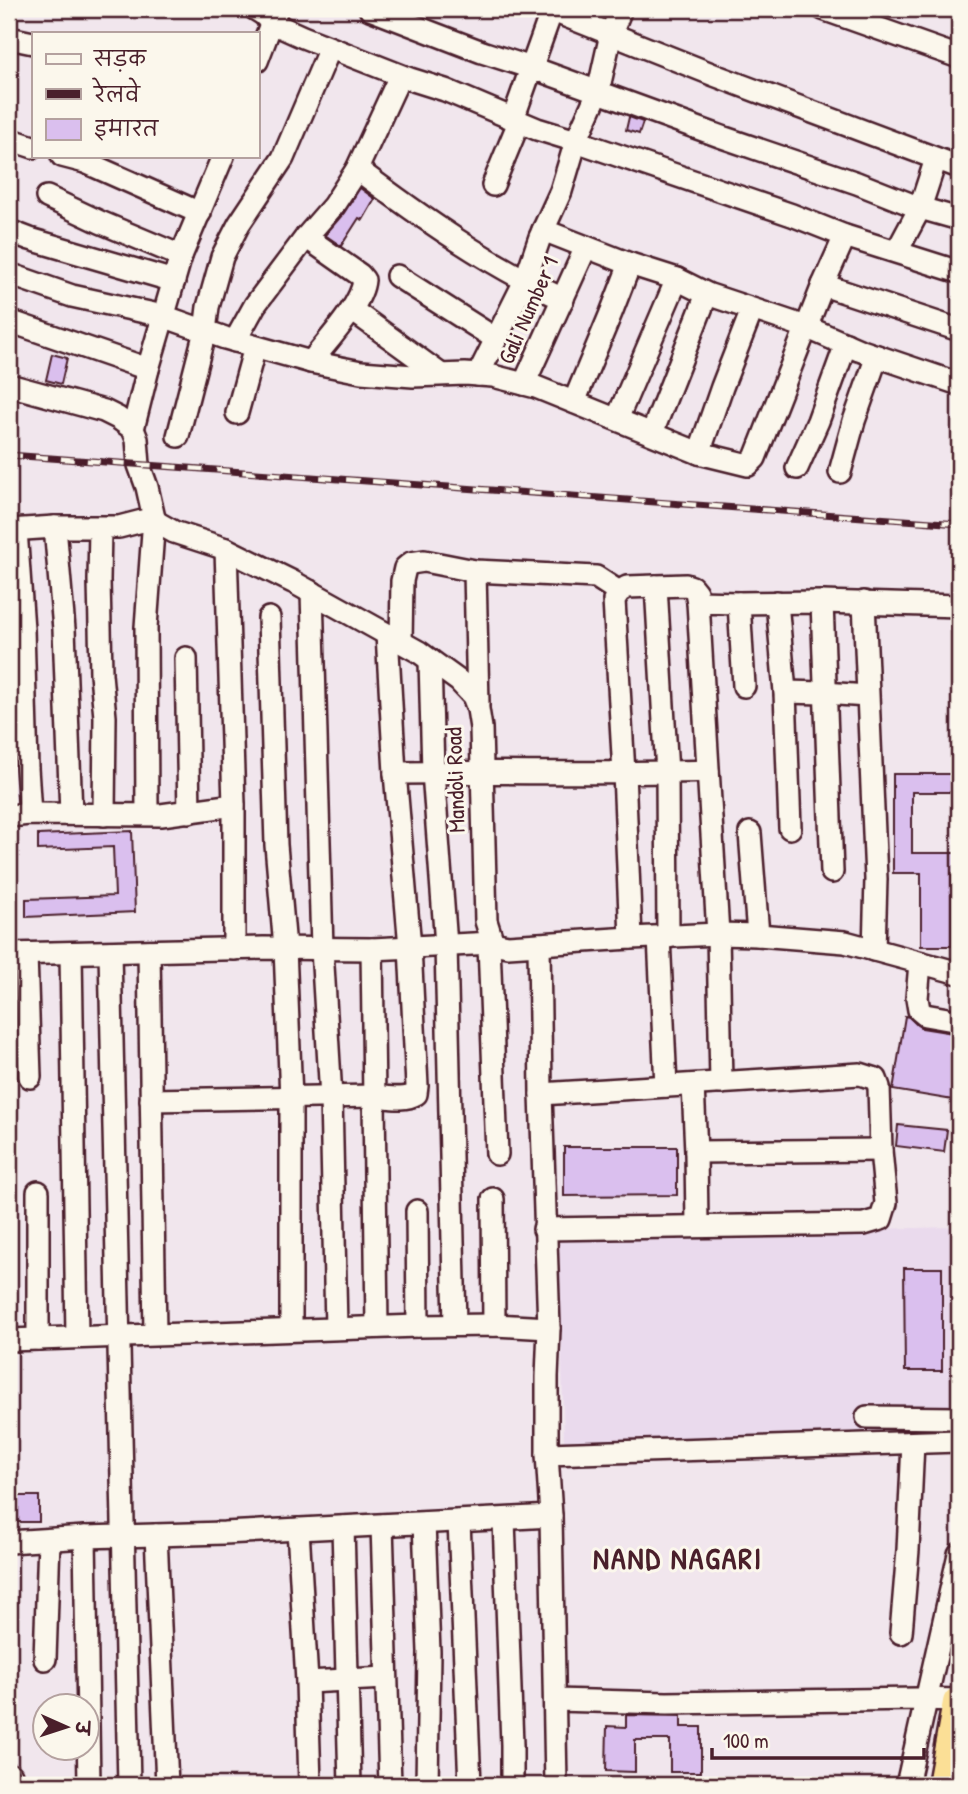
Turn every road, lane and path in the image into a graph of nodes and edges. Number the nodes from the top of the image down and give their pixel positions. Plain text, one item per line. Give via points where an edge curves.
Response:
1 (255, 9) edge
2 (370, 9) edge
3 (621, 9) edge
4 (823, 9) edge
5 (550, 10) edge
6 (274, 16) edge
7 (611, 34) junction
8 (9, 38) edge
9 (32, 43) edge
10 (330, 48) junction
11 (259, 56) edge
12 (959, 57) edge
13 (532, 68) junction
14 (400, 76) junction
15 (598, 92) junction
16 (516, 121) junction
17 (9, 139) edge
18 (576, 141) junction
19 (32, 147) edge
20 (70, 158) edge
21 (222, 158) edge
22 (936, 159) junction
23 (959, 167) edge
24 (357, 169) junction
25 (493, 185) dead end
26 (47, 197) dead end
27 (920, 208) junction
28 (200, 214) junction
29 (959, 219) edge
30 (9, 230) edge
31 (543, 230) junction
32 (845, 236) junction
33 (306, 237) junction
34 (586, 247) junction
35 (897, 251) junction
36 (181, 256) junction
37 (630, 264) junction
38 (959, 272) edge
39 (9, 274) edge
40 (397, 276) dead end
41 (677, 279) junction
42 (174, 281) junction
43 (525, 281) junction
44 (823, 285) junction
45 (707, 294) junction
46 (563, 299) junction
47 (352, 310) junction
48 (752, 310) junction
49 (163, 316) junction
50 (9, 321) edge
51 (806, 327) junction
52 (959, 330) edge
53 (205, 331) junction
54 (496, 339) junction
55 (245, 344) junction
56 (846, 344) junction
57 (877, 356) junction
58 (311, 362) junction
59 (148, 369) junction
60 (440, 374) junction
61 (478, 375) junction
62 (524, 384) junction
63 (959, 384) edge
64 (9, 385) edge
65 (574, 402) junction
66 (237, 413) dead end
67 (617, 419) junction
68 (133, 429) junction
69 (652, 433) junction
70 (178, 436) dead end
71 (699, 453) junction
72 (797, 468) dead end
73 (840, 472) dead end
74 (153, 513) junction
75 (55, 527) junction
76 (100, 528) junction
77 (13, 530) edge
78 (226, 549) junction
79 (475, 571) junction
80 (656, 586) junction
81 (312, 592) junction
82 (619, 592) junction
83 (698, 602) junction
84 (777, 602) junction
85 (822, 602) junction
86 (739, 603) junction
87 (864, 603) junction
88 (959, 606) edge
89 (269, 618) dead end
90 (394, 638) junction
91 (186, 658) dead end
92 (430, 660) junction
93 (744, 686) dead end
94 (785, 692) junction
95 (824, 692) junction
96 (867, 696) junction
97 (478, 709) junction
98 (482, 771) junction
99 (708, 771) junction
100 (433, 772) junction
101 (395, 773) junction
102 (624, 773) junction
103 (667, 773) junction
104 (234, 805) junction
105 (189, 812) junction
106 (71, 814) junction
107 (147, 814) junction
108 (19, 815) edge
109 (104, 815) junction
110 (790, 828) dead end
111 (750, 833) dead end
112 (832, 872) dead end
113 (718, 934) junction
114 (758, 935) junction
115 (631, 937) junction
116 (664, 937) junction
117 (491, 943) junction
118 (539, 944) junction
119 (446, 945) junction
120 (410, 947) junction
121 (285, 948) junction
122 (234, 949) junction
123 (322, 949) junction
124 (372, 949) junction
125 (874, 950) junction
126 (149, 951) junction
127 (110, 952) junction
128 (71, 953) junction
129 (17, 954) edge
130 (919, 963) junction
131 (959, 973) edge
132 (959, 1021) edge
133 (30, 1077) dead end
134 (721, 1083) junction
135 (692, 1085) junction
136 (666, 1086) junction
137 (541, 1094) junction
138 (374, 1096) junction
139 (331, 1097) junction
140 (291, 1098) junction
141 (151, 1100) junction
142 (881, 1150) junction
143 (696, 1152) junction
144 (497, 1154) dead end
145 (38, 1192) dead end
146 (493, 1199) dead end
147 (417, 1211) dead end
148 (697, 1226) junction
149 (544, 1229) junction
150 (455, 1325) junction
151 (494, 1325) junction
152 (418, 1326) junction
153 (336, 1328) junction
154 (377, 1328) junction
155 (549, 1328) junction
156 (291, 1330) junction
157 (155, 1334) junction
158 (118, 1335) junction
159 (77, 1337) junction
160 (38, 1339) junction
161 (9, 1340) edge
162 (867, 1417) dead end
163 (959, 1418) edge
164 (959, 1441) edge
165 (914, 1443) junction
166 (547, 1454) junction
167 (551, 1516) junction
168 (503, 1519) junction
169 (459, 1521) junction
170 (424, 1522) junction
171 (382, 1525) junction
172 (343, 1527) junction
173 (298, 1529) junction
174 (156, 1535) junction
175 (85, 1536) junction
176 (123, 1536) junction
177 (49, 1540) junction
178 (9, 1542) edge
179 (959, 1554) edge
180 (901, 1633) dead end
181 (45, 1659) dead end
182 (386, 1678) junction
183 (346, 1680) junction
184 (307, 1682) junction
185 (927, 1699) junction
186 (555, 1700) junction
187 (959, 1702) edge
188 (89, 1785) edge
189 (129, 1785) edge
190 (167, 1785) edge
191 (310, 1785) edge
192 (350, 1785) edge
193 (390, 1785) edge
194 (427, 1785) edge
195 (470, 1785) edge
196 (512, 1785) edge
197 (556, 1785) edge
198 (907, 1785) edge
199 (944, 1785) edge

1 - 6 street
2 - 13 street
3 - 7 street
4 - 12 street
5 - 7 street
5 - 13 street
6 - 10 street
6 - 11 street
7 - 15 street
7 - 22 street
8 - 9 street
10 - 14 street
10 - 53 street via 283,158 222,257
13 - 15 street
13 - 16 street
14 - 16 street
14 - 24 street
15 - 18 street
15 - 27 street
16 - 18 street
16 - 25 street
17 - 19 street
18 - 31 street
18 - 32 street
20 - 28 street
21 - 28 street
22 - 23 street
22 - 27 street
24 - 33 street
24 - 43 street
26 - 36 street
27 - 29 street
27 - 35 street
28 - 36 street
30 - 42 street
31 - 34 street
31 - 43 street
32 - 35 street
32 - 44 street
33 - 47 street via 364,280
33 - 55 street via 255,305
34 - 37 street, Gali Number 1
34 - 46 street, Gali Number 1
35 - 38 street
36 - 42 street
37 - 41 street, Gali Number 1
37 - 65 street
39 - 49 street, Gali Number 1 via 72,296
40 - 54 street
41 - 45 street, Gali Number 1
41 - 67 street
42 - 49 street
43 - 46 street
43 - 54 street
44 - 51 street
44 - 52 street
45 - 48 street, Gali Number 1
45 - 69 street
46 - 62 street, Gali Number 1
47 - 58 street
47 - 60 street
48 - 51 street, Gali Number 1
48 - 71 street
49 - 53 street, Gali Number 1
49 - 59 street
50 - 59 street
51 - 56 street, Gali Number 1
51 - 71 street via 755,458 748,465
53 - 55 street, Gali Number 1
53 - 70 street
54 - 61 street
55 - 58 street, Gali Number 1
55 - 66 street
56 - 57 street, Gali Number 1
56 - 72 street
57 - 63 street, Gali Number 1
57 - 73 street
58 - 60 street, Gali Number 1 via 374,373
59 - 68 street
60 - 61 street, Gali Number 1
61 - 62 street, Gali Number 1
62 - 65 street
64 - 68 street via 104,411
65 - 67 street
67 - 69 street
68 - 74 street
69 - 71 street
74 - 76 street via 120,527
74 - 78 street, Mandoli Road via 162,527
74 - 107 street via 146,627
75 - 76 street
75 - 77 street
75 - 106 street
76 - 109 street
77 - 108 street via 23,629 27,768
78 - 81 street, Mandoli Road
78 - 104 street
79 - 82 street via 596,577
79 - 90 street via 424,561 411,563 402,581
79 - 97 street
80 - 82 street via 626,587
80 - 83 street via 692,587
80 - 103 street
81 - 90 street, Mandoli Road
81 - 123 street
82 - 102 street via 614,609
83 - 86 street
83 - 99 street
84 - 85 street
84 - 86 street
84 - 94 street
85 - 87 street
85 - 95 street
86 - 93 street
87 - 88 street
87 - 96 street
89 - 121 street via 276,845
90 - 92 street, Mandoli Road
90 - 101 street
91 - 105 street
92 - 97 street, Mandoli Road via 473,695
92 - 100 street
94 - 95 street
94 - 110 street
95 - 96 street
95 - 112 street
96 - 125 street via 876,878
97 - 98 street, Mandoli Road
98 - 100 street
98 - 102 street
98 - 117 street, Mandoli Road via 486,921
99 - 103 street
99 - 113 street
100 - 101 street
100 - 119 street
101 - 120 street
102 - 103 street
102 - 115 street
103 - 116 street
104 - 105 street
104 - 122 street
105 - 107 street
106 - 108 street
106 - 109 street
107 - 109 street
111 - 114 street
113 - 114 street
113 - 116 street
113 - 134 street
114 - 125 street via 845,942
115 - 116 street
115 - 118 street
116 - 136 street
117 - 118 street
117 - 119 street
117 - 144 street, Mandoli Road
118 - 137 street
119 - 120 street
119 - 150 street
120 - 124 street
120 - 138 street via 418,1086 412,1097
121 - 122 street
121 - 123 street
121 - 140 street
122 - 126 street
123 - 124 street
123 - 139 street
124 - 138 street
125 - 130 street
126 - 127 street
126 - 141 street
127 - 128 street
127 - 158 street
128 - 129 street
128 - 159 street
129 - 133 street
130 - 131 street
130 - 132 street via 919,1010
134 - 135 street
134 - 142 street via 860,1074 876,1079
135 - 136 street
135 - 143 street
136 - 137 street
137 - 149 street
138 - 139 street
138 - 154 street
139 - 140 street
139 - 153 street
140 - 141 street
140 - 156 street
141 - 157 street
142 - 143 street
142 - 148 street via 886,1203 881,1219 874,1222
143 - 148 street
145 - 160 street
146 - 151 street
147 - 152 street
148 - 149 street
149 - 155 street
150 - 151 street
150 - 152 street
151 - 155 street
152 - 154 street
153 - 154 street
153 - 156 street
155 - 166 street
156 - 157 street
157 - 158 street
158 - 159 street
158 - 176 street
159 - 160 street
160 - 161 street
162 - 163 street
164 - 165 street
165 - 166 street
165 - 180 street
166 - 167 street
167 - 168 street
167 - 186 street
168 - 169 street
168 - 196 street
169 - 170 street
169 - 195 street
170 - 171 street
170 - 194 street via 429,1652
171 - 172 street
171 - 182 street
172 - 173 street
172 - 183 street
173 - 174 street
173 - 184 street
174 - 176 street
174 - 190 street
175 - 176 street
175 - 177 street
175 - 188 street
176 - 189 street
177 - 178 street
177 - 181 street
179 - 185 street
182 - 183 street
182 - 193 street
183 - 184 street
183 - 192 street
184 - 191 street
185 - 186 street
185 - 187 street
185 - 198 street
186 - 197 street
187 - 199 highway

